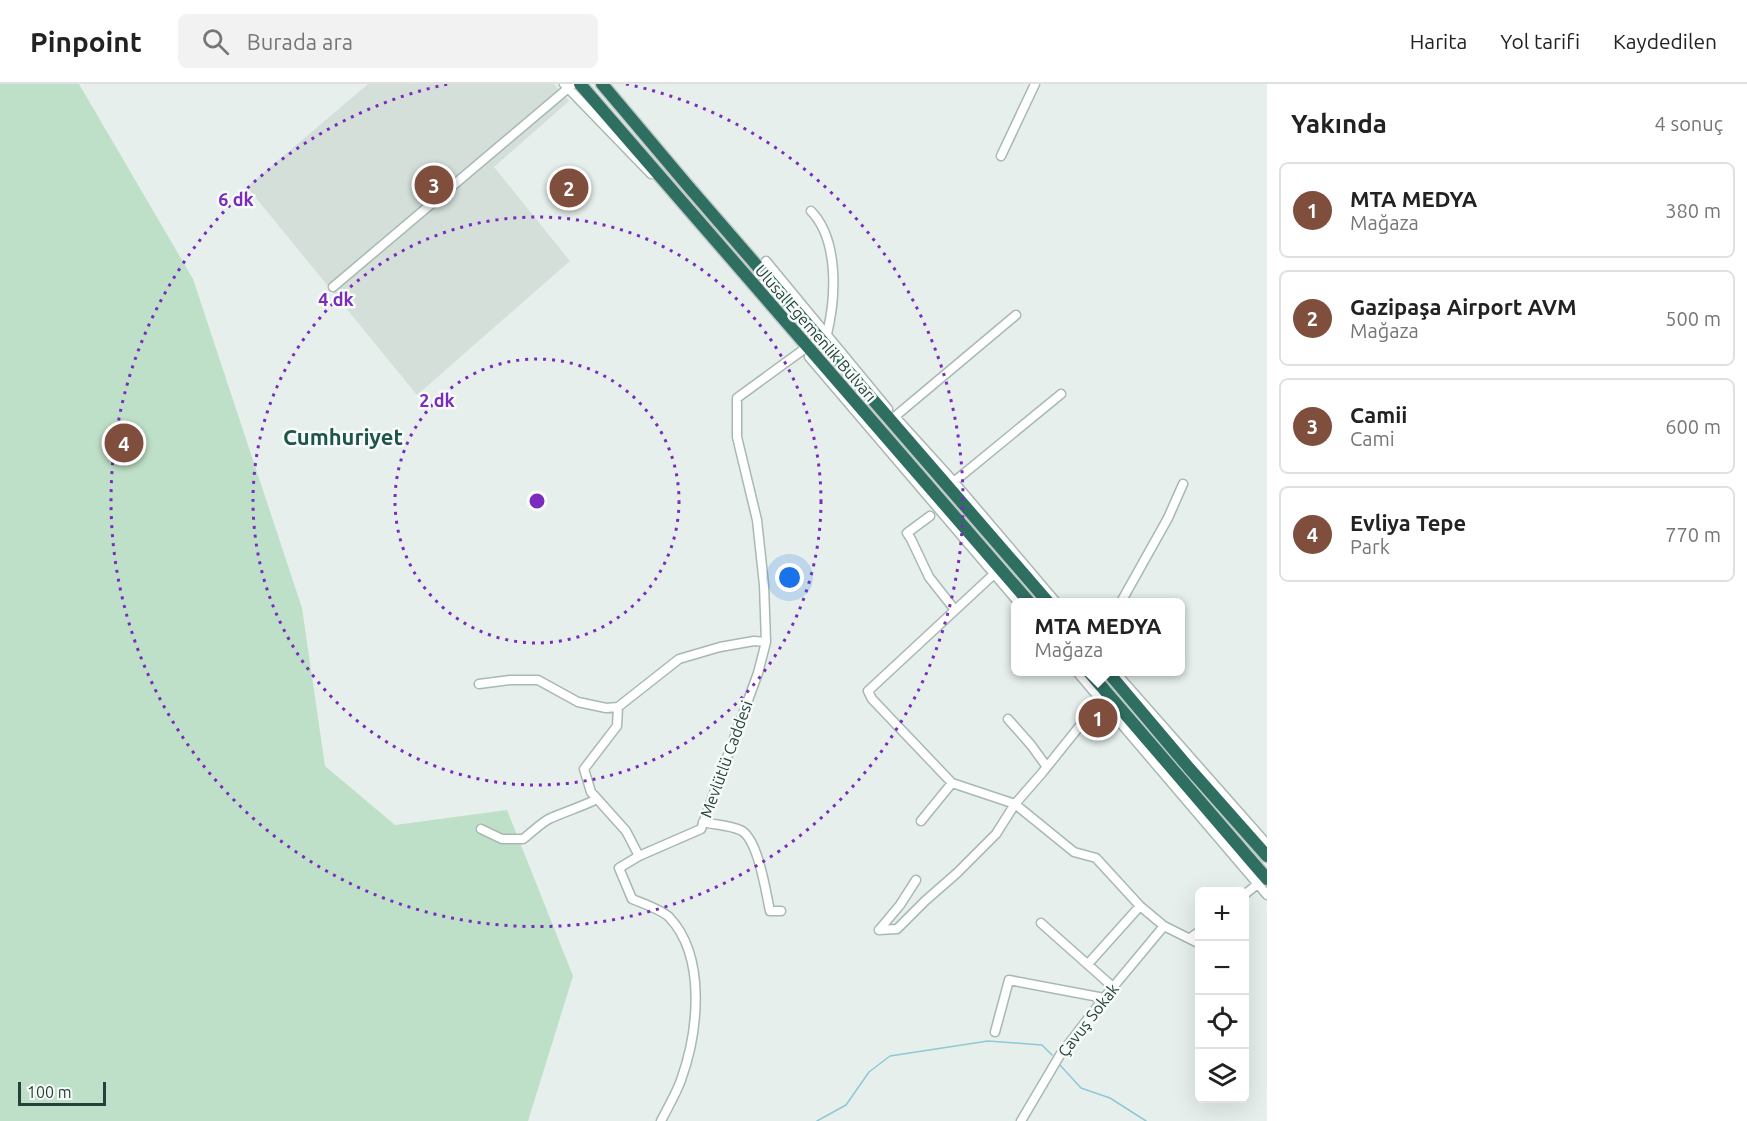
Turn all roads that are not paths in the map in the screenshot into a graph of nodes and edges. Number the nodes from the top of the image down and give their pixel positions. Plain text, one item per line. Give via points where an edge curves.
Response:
1 (602, 84) edge
2 (1035, 84) edge
3 (571, 85) edge
4 (1001, 156) dead end
5 (811, 211) dead end
6 (766, 261) dead end
7 (333, 287) dead end
8 (1016, 315) dead end
9 (827, 333) junction
10 (805, 349) junction
11 (1061, 394) dead end
12 (893, 418) junction
13 (951, 484) junction
14 (1183, 484) dead end
15 (930, 516) dead end
16 (994, 574) junction
17 (1014, 598) edge
18 (1025, 598) edge
19 (1044, 598) edge
20 (1052, 598) edge
21 (1124, 598) edge
22 (955, 610) junction
23 (766, 642) junction
24 (1082, 676) edge
25 (1092, 676) edge
26 (1116, 677) edge
27 (479, 684) dead end
28 (1104, 696) junction
29 (618, 707) junction
30 (1008, 719) dead end
31 (1047, 767) junction
32 (952, 783) junction
33 (597, 799) junction
34 (1015, 804) junction
35 (921, 821) dead end
36 (703, 822) junction
37 (481, 829) dead end
38 (1267, 844) edge
39 (639, 856) junction
40 (1267, 856) edge
41 (916, 880) dead end
42 (1263, 880) edge
43 (1249, 892) edge
44 (1267, 895) edge
45 (1140, 906) junction
46 (781, 911) dead end
47 (1041, 923) dead end
48 (1164, 927) junction
49 (1195, 934) edge
50 (1190, 938) junction
51 (1195, 941) edge
52 (1088, 964) junction
53 (1113, 987) junction
54 (1104, 998) junction
55 (995, 1032) dead end
56 (661, 1121) edge
57 (1021, 1121) edge

1 - 12 highway, Ulusal Egemenlik Bulvarı
2 - 4 street
3 - 7 street
3 - 10 highway, Ulusal Egemenlik Bulvarı via 666,187
5 - 9 street via 818,218 830,251 834,288
6 - 9 street
8 - 12 street
9 - 12 street
10 - 16 street
10 - 18 highway, Ulusal Egemenlik Bulvarı
10 - 23 street, Mevlütlü Caddesi via 737,398 737,437 757,520
11 - 13 street
12 - 13 highway, Ulusal Egemenlik Bulvarı
13 - 19 highway, Ulusal Egemenlik Bulvarı
13 - 20 street
14 - 21 street
15 - 22 street via 907,533 928,577
16 - 17 street
16 - 22 street
22 - 32 street via 868,691
23 - 29 street via 720,647 679,659
23 - 36 street, Mevlütlü Caddesi
24 - 28 street
25 - 28 highway
26 - 28 highway
26 - 38 street
26 - 40 highway
27 - 29 street via 538,680 578,702
28 - 31 street
28 - 42 highway
29 - 33 street via 617,726 584,769
30 - 31 street
31 - 34 street
32 - 34 street
32 - 35 street
33 - 37 street via 549,818 523,839 502,839
33 - 39 street via 626,831
34 - 41 street via 996,834 897,929 879,930
34 - 45 street via 1074,852 1096,858
36 - 39 street, Mevlütlü Caddesi via 701,829
36 - 46 street via 742,830 758,860 770,911
39 - 56 street, Mevlütlü Caddesi via 619,868 632,899 668,916 684,939 692,963 696,1008 681,1081
42 - 43 street
42 - 44 street
45 - 48 street
45 - 52 street
47 - 52 street
48 - 50 street
48 - 53 street, Çavuş Sokak
49 - 50 street
50 - 51 street
52 - 53 street
53 - 54 street, Çavuş Sokak
54 - 55 street via 1009,980
54 - 57 street, Çavuş Sokak via 1060,1055

